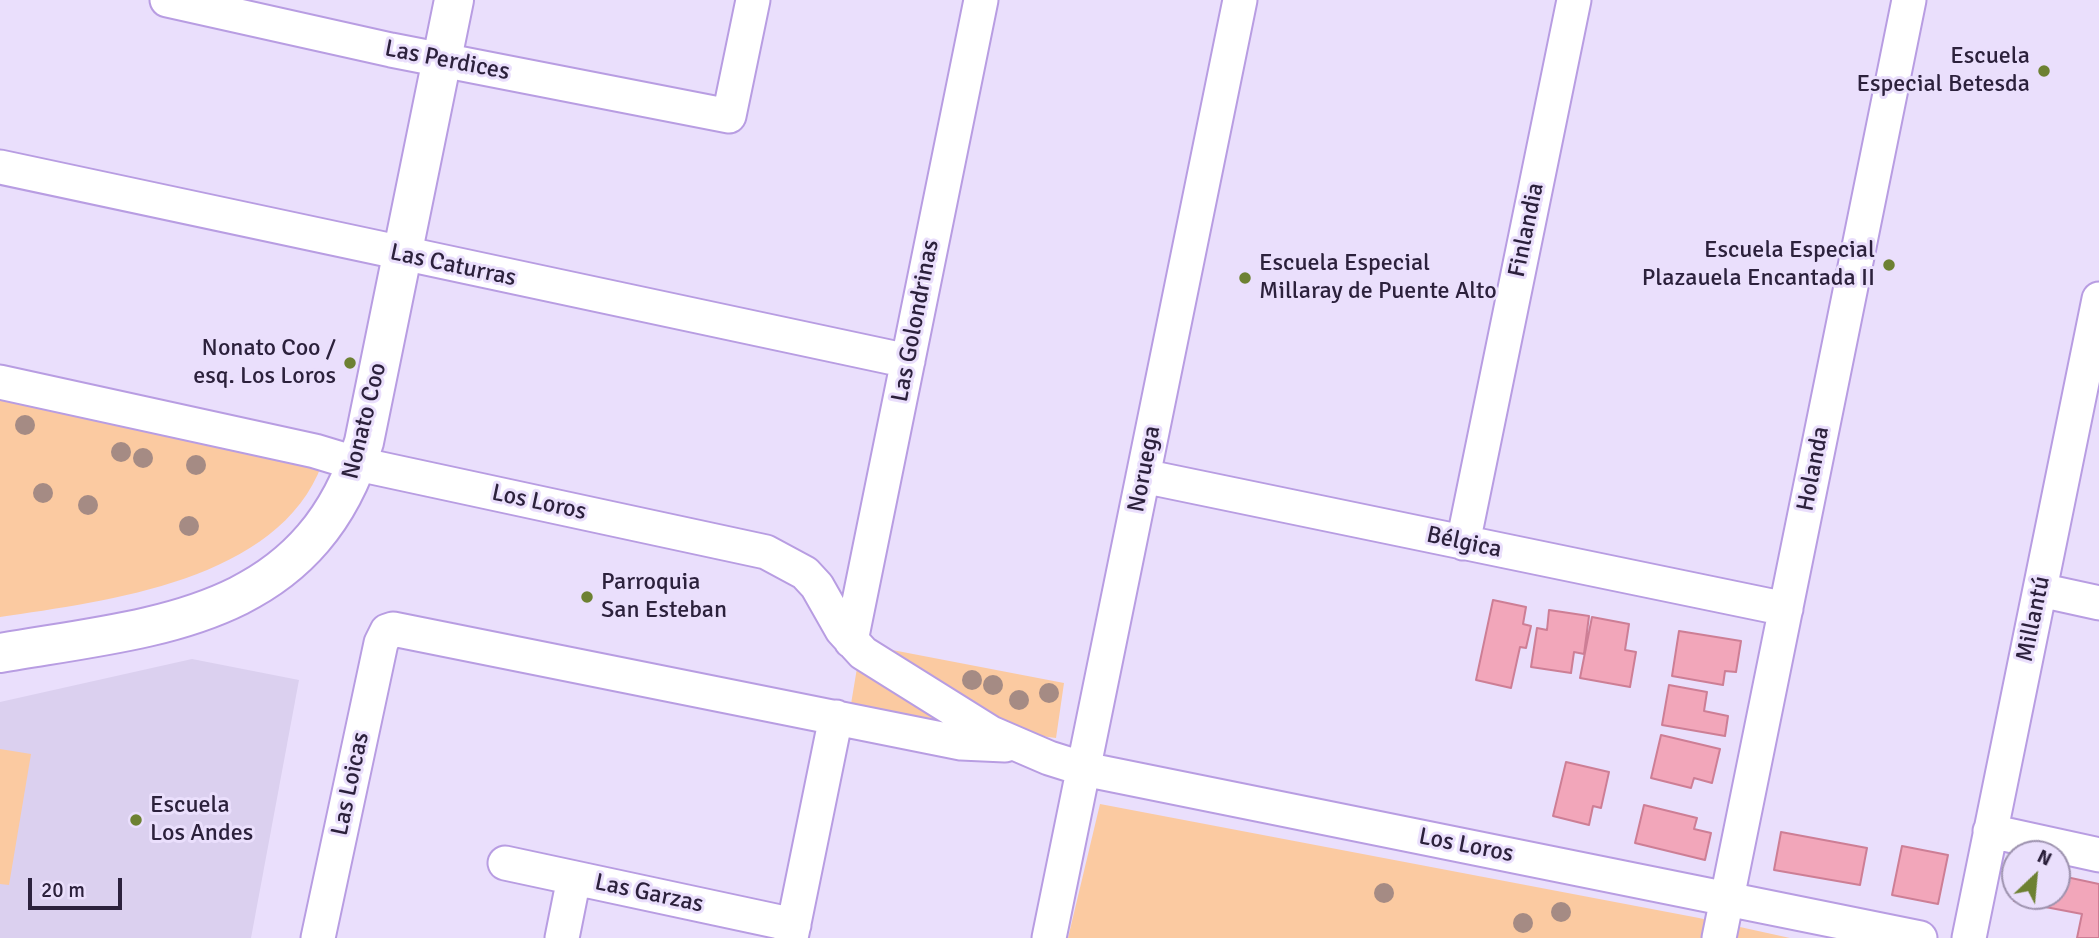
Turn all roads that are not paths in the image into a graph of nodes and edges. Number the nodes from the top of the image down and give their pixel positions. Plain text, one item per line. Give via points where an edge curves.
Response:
1 (167, 0) edge
2 (454, 0) edge
3 (753, 0) edge
4 (981, 0) edge
5 (1240, 0) edge
6 (1574, 0) edge
7 (1909, 0) edge
8 (201, 4) edge
9 (442, 58) junction
10 (0, 166) edge
11 (402, 255) junction
12 (2099, 299) edge
13 (2095, 343) edge
14 (908, 361) junction
15 (0, 382) edge
16 (358, 464) junction
17 (1143, 476) junction
18 (1463, 542) junction
19 (2040, 590) junction
20 (2099, 603) edge
21 (1786, 610) junction
22 (387, 631) joint
23 (851, 641) junction
24 (0, 653) edge
25 (836, 717) junction
26 (1014, 745) junction
27 (1084, 769) junction
28 (1990, 831) junction
29 (2099, 855) edge
30 (505, 863) dead end
31 (574, 878) junction
32 (1727, 899) junction
33 (792, 931) edge
34 (318, 938) edge
35 (562, 938) edge
36 (1049, 938) edge
37 (1719, 938) edge
38 (1920, 938) edge
39 (1969, 938) edge

1 - 8 street, Las Perdices
2 - 9 street, Nonato Coo
3 - 9 street, Las Perdices via 729,116
4 - 14 street, Las Golondrinas
5 - 17 street, Noruega
6 - 18 street, Finlandia
7 - 21 street, Holanda
8 - 9 street, Las Perdices
9 - 11 street, Nonato Coo
10 - 11 street, Las Caturras
11 - 14 street, Las Caturras
11 - 16 street, Nonato Coo
12 - 13 street, Millantú
13 - 19 street, Millantú
14 - 23 street, Las Golondrinas
15 - 16 street, Los Loros
16 - 23 street, Los Loros via 766,552 805,573
16 - 24 street, Nonato Coo via 343,498 314,539 249,591 177,620
17 - 18 street, Bélgica
17 - 27 street, Noruega
18 - 21 street, Bélgica
19 - 20 street
19 - 28 street, Millantú
21 - 32 street, Holanda
22 - 25 street, Los Loros via 400,629
22 - 34 street, Las Loicas
23 - 26 street, Los Loros via 969,721
25 - 26 street, Los Loros via 961,743
25 - 33 street
26 - 27 street, Los Loros
27 - 32 street, Los Loros
27 - 36 street, Noruega
28 - 29 street
28 - 39 street, Millantú
30 - 31 street, Las Garzas
31 - 33 street, Las Garzas
31 - 35 street
32 - 37 street, Holanda
32 - 38 street, Los Loros

